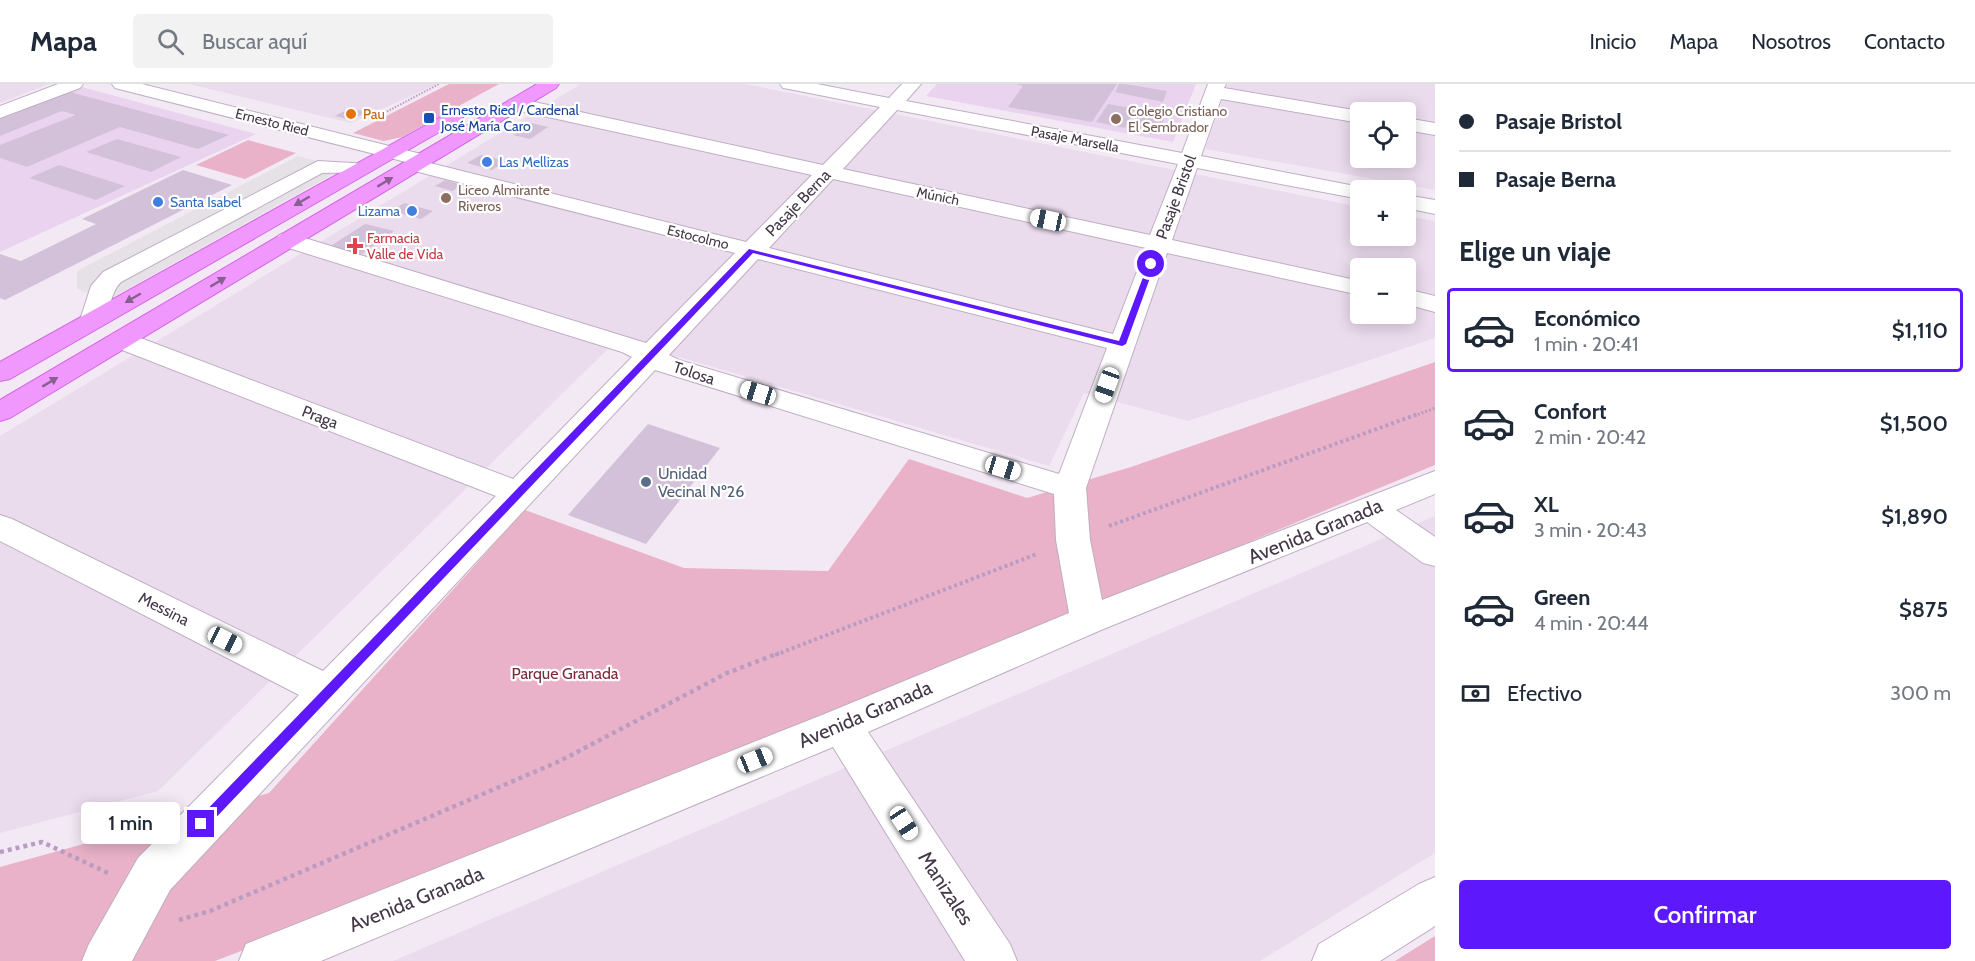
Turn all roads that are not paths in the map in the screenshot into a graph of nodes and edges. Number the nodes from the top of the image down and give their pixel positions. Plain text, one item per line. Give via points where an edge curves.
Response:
1 (75, 84) edge
2 (121, 84) edge
3 (550, 84) edge
4 (789, 84) edge
5 (1215, 88) edge
6 (903, 94) edge
7 (474, 104) dead end
8 (516, 104) junction
9 (0, 112) edge
10 (1350, 115) edge
11 (1416, 126) edge
12 (1435, 129) edge
13 (390, 152) junction
14 (1189, 160) junction
15 (418, 162) junction
16 (828, 172) junction
17 (1350, 191) edge
18 (1416, 204) edge
19 (1435, 207) edge
20 (287, 240) junction
21 (1158, 244) junction
22 (752, 250) junction
23 (1350, 286) edge
24 (1416, 299) edge
25 (1435, 304) edge
26 (121, 340) junction
27 (1122, 344) junction
28 (650, 356) junction
29 (0, 373) edge
30 (0, 412) edge
31 (1435, 482) edge
32 (1070, 488) junction
33 (519, 493) junction
34 (1372, 509) junction
35 (0, 527) edge
36 (1435, 554) edge
37 (1088, 620) junction
38 (327, 691) junction
39 (841, 725) junction
40 (1435, 900) edge
41 (113, 949) edge
42 (263, 961) edge
43 (993, 961) edge
44 (1336, 961) edge

1 - 9 street
2 - 13 street, Ernesto Ried
3 - 8 main road
4 - 6 street, Pasaje Marsella
5 - 10 street
5 - 14 street, Pasaje Bristol
6 - 14 street, Pasaje Marsella
6 - 16 street, Pasaje Berna
7 - 13 main road
8 - 15 main road
8 - 16 street, Múnich
11 - 12 street
13 - 15 street, Ernesto Ried
13 - 29 main road
14 - 17 street, Pasaje Marsella
14 - 21 street, Pasaje Bristol
20 -> 15 main road
15 - 22 street, Estocolmo
16 - 21 street, Múnich
16 - 22 street, Pasaje Berna
18 - 19 street
26 -> 20 main road
20 - 28 street, Tolosa via 631,346
21 - 23 street, Múnich
21 - 27 street, Pasaje Bristol
22 - 27 street, Estocolmo
22 - 28 street, Pasaje Berna
24 - 25 street
30 -> 26 main road
26 - 33 street, Praga
27 - 32 street, Pasaje Bristol
28 - 32 street, Tolosa via 669,366
28 - 33 street, Pasaje Berna
31 - 34 street, Avenida Granada
32 - 37 street, Pasaje Bristol via 1073,540
33 - 38 street, Pasaje Berna
34 - 36 street
34 - 37 street, Avenida Granada
35 - 38 street, Messina
37 - 39 street, Avenida Granada
38 - 41 street, Pasaje Berna via 154,873
39 - 42 street, Avenida Granada
39 - 43 street, Manizales
40 - 44 street

